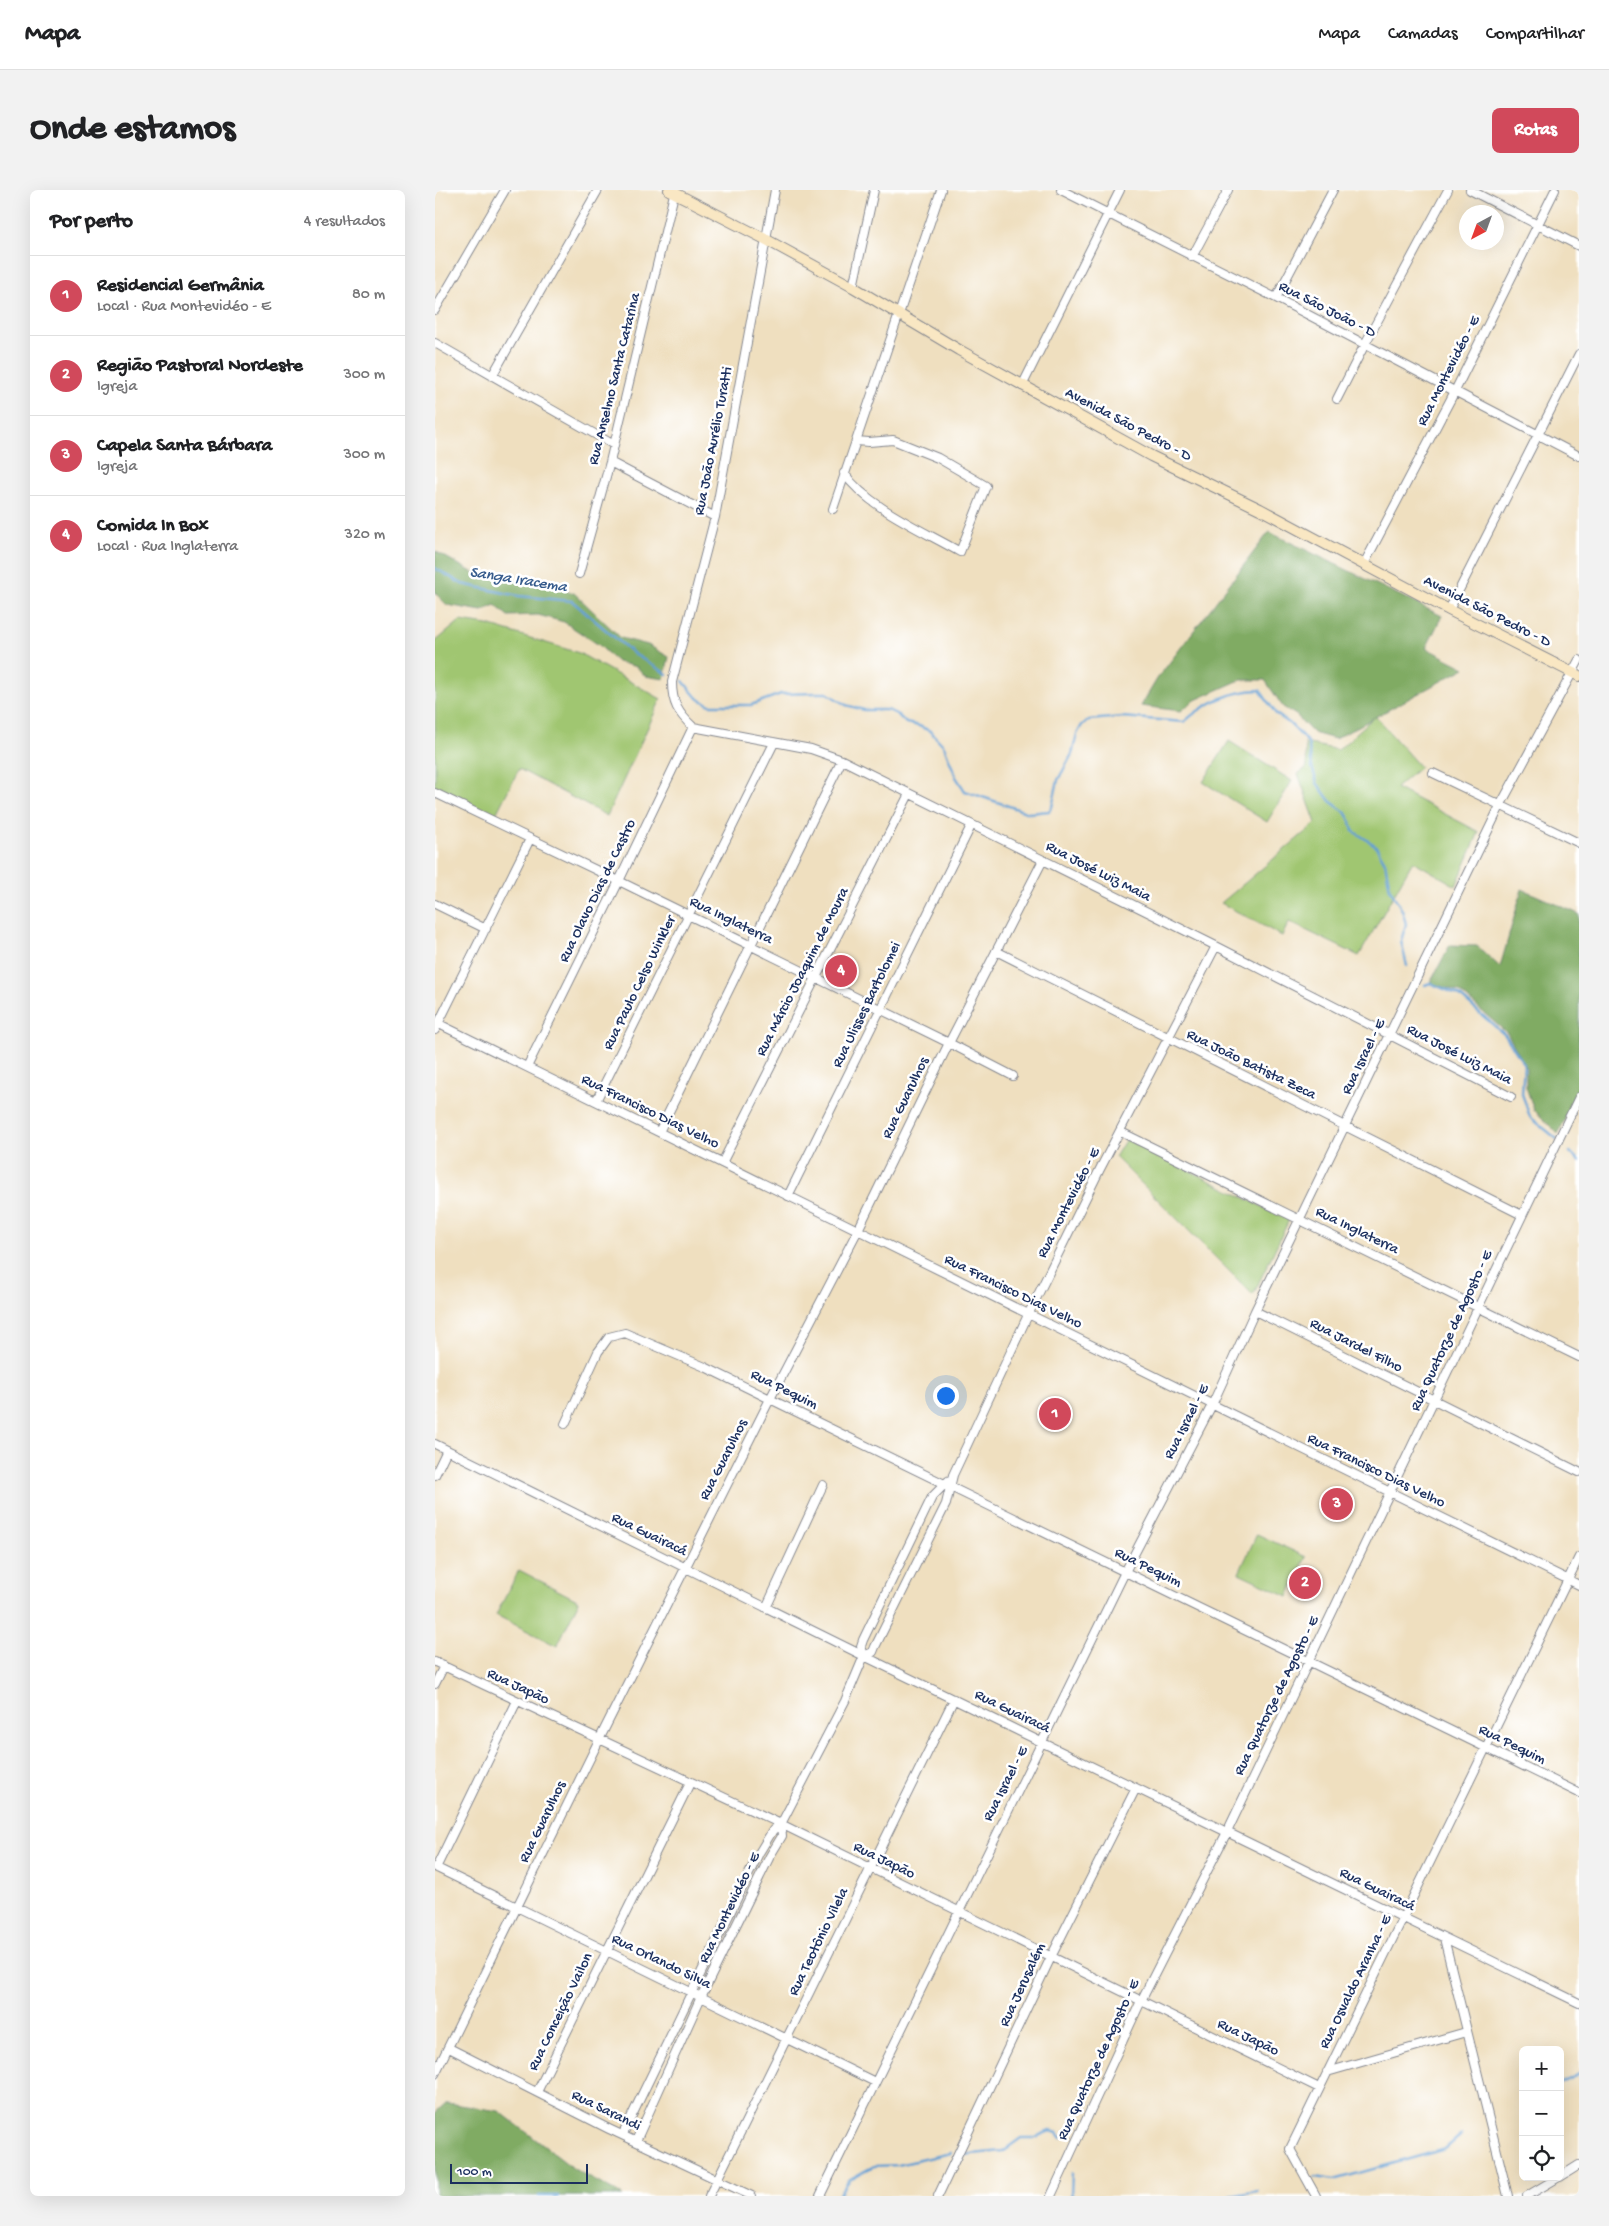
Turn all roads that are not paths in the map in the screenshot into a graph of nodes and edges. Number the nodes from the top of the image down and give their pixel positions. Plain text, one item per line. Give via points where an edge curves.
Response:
1 (505, 190) edge
2 (597, 190) edge
3 (775, 190) edge
4 (874, 190) edge
5 (941, 190) edge
6 (1061, 190) edge
7 (1120, 190) edge
8 (1228, 190) edge
9 (1333, 190) edge
10 (1449, 190) edge
11 (1470, 190) edge
12 (1555, 190) edge
13 (673, 191) edge
14 (1108, 214) junction
15 (1537, 224) junction
16 (765, 239) junction
17 (1579, 246) edge
18 (1192, 258) junction
19 (853, 287) junction
20 (1276, 298) junction
21 (435, 310) edge
22 (898, 314) junction
23 (435, 343) edge
24 (1365, 344) junction
25 (1579, 354) edge
26 (492, 376) junction
27 (1022, 386) junction
28 (1455, 391) junction
29 (1337, 399) dead end
30 (1538, 435) junction
31 (856, 440) junction
32 (614, 445) junction
33 (1579, 456) edge
34 (610, 462) junction
35 (844, 473) junction
36 (833, 509) dead end
37 (715, 517) junction
38 (1364, 564) junction
39 (579, 574) dead end
40 (1449, 610) junction
41 (1579, 660) edge
42 (1576, 674) edge
43 (693, 727) junction
44 (774, 743) junction
45 (842, 760) junction
46 (1433, 773) dead end
47 (435, 793) edge
48 (909, 794) junction
49 (1500, 806) junction
50 (971, 826) junction
51 (531, 839) junction
52 (1579, 842) edge
53 (1043, 860) junction
54 (619, 881) junction
55 (435, 904) edge
56 (689, 915) junction
57 (486, 929) junction
58 (751, 946) junction
59 (1216, 946) junction
60 (996, 950) junction
61 (815, 978) junction
62 (880, 1010) junction
63 (436, 1025) edge
64 (1390, 1034) junction
65 (1168, 1039) junction
66 (949, 1043) junction
67 (527, 1067) junction
68 (1013, 1076) dead end
69 (1511, 1097) dead end
70 (1579, 1097) edge
71 (596, 1101) junction
72 (1345, 1127) junction
73 (659, 1132) junction
74 (1121, 1132) junction
75 (722, 1163) junction
76 (788, 1196) junction
77 (1522, 1215) junction
78 (1300, 1218) junction
79 (857, 1230) junction
80 (1478, 1307) junction
81 (1255, 1311) junction
82 (1028, 1315) junction
83 (1579, 1357) edge
84 (770, 1399) junction
85 (1434, 1401) junction
86 (1212, 1405) junction
87 (565, 1424) dead end
88 (435, 1444) edge
89 (447, 1450) junction
90 (1579, 1472) edge
91 (435, 1475) edge
92 (823, 1485) dead end
93 (948, 1485) junction
94 (1389, 1493) junction
95 (1579, 1557) edge
96 (685, 1568) junction
97 (1125, 1572) junction
98 (1568, 1580) junction
99 (1579, 1585) edge
100 (766, 1608) junction
101 (864, 1656) junction
102 (1309, 1661) junction
103 (435, 1662) edge
104 (444, 1666) junction
105 (435, 1684) edge
106 (954, 1699) junction
107 (517, 1701) junction
108 (599, 1740) junction
109 (1043, 1742) junction
110 (1486, 1748) junction
111 (690, 1783) junction
112 (1135, 1788) junction
113 (1579, 1793) edge
114 (781, 1824) junction
115 (1227, 1832) junction
116 (436, 1868) edge
117 (870, 1869) junction
118 (517, 1908) junction
119 (957, 1912) junction
120 (1403, 1918) junction
121 (1444, 1938) junction
122 (607, 1951) junction
123 (1051, 1957) junction
124 (691, 1993) junction
125 (701, 1997) junction
126 (1141, 2001) junction
127 (1579, 2003) edge
128 (1466, 2032) junction
129 (788, 2040) junction
130 (449, 2048) junction
131 (1327, 2072) junction
132 (435, 2074) edge
133 (875, 2082) junction
134 (1319, 2088) junction
135 (537, 2092) junction
136 (623, 2134) junction
137 (636, 2141) junction
138 (1579, 2166) edge
139 (1564, 2175) edge
140 (717, 2180) junction
141 (1553, 2181) edge
142 (709, 2196) edge
143 (752, 2196) edge
144 (820, 2196) edge
145 (938, 2196) edge
146 (1051, 2196) edge
147 (1316, 2196) edge
148 (1508, 2196) edge
149 (1527, 2196) edge

1 - 21 street
2 - 26 street
3 - 16 street, Rua João Aurélio Turatti
4 - 19 street
5 - 22 street
6 - 14 street, Rua São João - D
7 - 14 street
8 - 18 street
9 - 20 street
10 - 24 street
11 - 15 street
12 - 15 street, Rua Montevidéo - E
13 - 16 street, Avenida São Pedro - D
13 - 32 street, Rua Anselmo Santa Catarina
14 - 18 street, Rua São João - D
14 - 27 street
15 - 17 street
15 - 28 street, Rua Montevidéo - E
16 - 19 street, Avenida São Pedro - D
16 - 37 street, Rua João Aurélio Turatti
18 - 20 street, Rua São João - D
19 - 22 street, Avenida São Pedro - D
20 - 24 street, Rua São João - D
22 - 27 street, Avenida São Pedro - D
22 - 31 street
23 - 26 street
24 - 28 street, Rua São João - D
24 - 29 street
25 - 30 street
26 - 32 street
27 - 38 street, Avenida São Pedro - D via 1151,456
28 - 30 street, Rua São João - D
28 - 38 street, Rua Montevidéo - E
30 - 33 street, Rua São João - D
30 - 40 street
31 - 35 street
31 - 35 street via 893,440 938,458 986,486 960,552 871,500 853,486
32 - 34 street, Rua Anselmo Santa Catarina
34 - 37 street
34 - 39 street, Rua Anselmo Santa Catarina
35 - 36 street
37 - 43 street, Rua João Aurélio Turatti via 672,682 672,695 679,713
38 - 40 street, Avenida São Pedro - D
40 - 42 street, Avenida São Pedro - D
41 - 42 street, Rua Israel - E
42 - 49 street, Rua Israel - E
43 - 44 street, Rua José Luiz Maia
43 - 54 street, Rua Olavo Dias de Castro
44 - 45 street, Rua José Luiz Maia via 811,749
44 - 56 street, Rua Paulo Celso Winkler
45 - 48 street, Rua José Luiz Maia
45 - 58 street
46 - 49 street
47 - 51 street, Rua Inglaterra
48 - 50 street, Rua José Luiz Maia
48 - 61 street, Rua Márcio Joaquim de Moura
49 - 52 street
49 - 64 street, Rua Israel - E
50 - 53 street, Rua José Luiz Maia
50 - 62 street, Rua Ulisses Bartolomei
51 - 54 street, Rua Inglaterra
51 - 57 street
53 - 59 street, Rua José Luiz Maia
53 - 60 street, Rua Guarulhos
54 - 56 street, Rua Inglaterra
54 - 67 street, Rua Olavo Dias de Castro
55 - 57 street
56 - 58 street, Rua Inglaterra
56 - 71 street, Rua Paulo Celso Winkler
57 - 63 street
58 - 61 street, Rua Inglaterra
58 - 73 street
59 - 64 street, Rua José Luiz Maia
59 - 65 street, Rua Montevidéo - E
60 - 65 street, Rua João Batista Zeca
60 - 66 street, Rua Guarulhos
61 - 62 street, Rua Inglaterra
61 - 75 street, Rua Márcio Joaquim de Moura
62 - 66 street, Rua Inglaterra
62 - 76 street, Rua Ulisses Bartolomei
63 - 67 street, Rua Francisco Dias Velho
64 - 69 street, Rua José Luiz Maia
64 - 72 street, Rua Israel - E
65 - 72 street, Rua João Batista Zeca
65 - 74 street, Rua Montevidéo - E
66 - 68 street, Rua Inglaterra
66 - 79 street, Rua Guarulhos
67 - 71 street, Rua Francisco Dias Velho
70 - 77 street, Rua Quatorze de Agosto - E
71 - 73 street, Rua Francisco Dias Velho
72 - 77 street, Rua João Batista Zeca
72 - 78 street, Rua Israel - E
73 - 75 street, Rua Francisco Dias Velho
74 - 78 street, Rua Inglaterra
74 - 82 street, Rua Montevidéo - E
75 - 76 street, Rua Francisco Dias Velho
76 - 79 street, Rua Francisco Dias Velho
77 - 80 street, Rua Quatorze de Agosto - E
78 - 80 street, Rua Inglaterra
78 - 81 street, Rua Israel - E
79 - 82 street, Rua Francisco Dias Velho
79 - 84 street, Rua Guarulhos
80 - 83 street, Rua Inglaterra
80 - 85 street, Rua Quatorze de Agosto - E
81 - 85 street, Rua Jardel Filho
81 - 86 street, Rua Israel - E
82 - 86 street, Rua Francisco Dias Velho
82 - 93 street, Rua Montevidéo - E
84 - 87 street, Rua Pequim via 625,1333 609,1337 598,1352
84 - 93 street, Rua Pequim
84 - 96 street, Rua Guarulhos
85 - 90 street, Rua Jardel Filho
85 - 94 street, Rua Quatorze de Agosto - E
86 - 94 street, Rua Francisco Dias Velho
86 - 97 street, Rua Israel - E
88 - 89 street, Rua Guairacá
89 - 91 street
89 - 96 street, Rua Guairacá
92 - 100 street
93 - 97 street, Rua Pequim
93 - 101 street, Rua Montevidéo - E via 946,1504 873,1652
93 - 101 street, Rua Montevidéo - E via 932,1497 863,1640
94 - 98 street, Rua Francisco Dias Velho
94 - 102 street, Rua Quatorze de Agosto - E
95 - 98 street, Rua Osvaldo Aranha - E
96 - 100 street, Rua Guairacá
96 - 108 street, Rua Guarulhos
97 - 102 street, Rua Pequim
97 - 109 street, Rua Israel - E
98 - 99 street, Rua Francisco Dias Velho
98 - 110 street, Rua Osvaldo Aranha - E
100 - 101 street, Rua Guairacá
101 - 106 street, Rua Guairacá
101 - 114 street, Rua Montevidéo - E via 845,1701
102 - 110 street, Rua Pequim
102 - 115 street, Rua Quatorze de Agosto - E
103 - 104 street, Rua Japão
104 - 105 street
104 - 107 street, Rua Japão
106 - 109 street, Rua Guairacá
106 - 117 street, Rua Teotônio Vilela
107 - 108 street, Rua Japão
107 - 116 street
108 - 111 street, Rua Japão
108 - 118 street, Rua Guarulhos
109 - 112 street, Rua Guairacá
109 - 119 street, Rua Israel - E
110 - 113 street, Rua Pequim
110 - 120 street, Rua Osvaldo Aranha - E
111 - 114 street, Rua Japão
111 - 122 street, Rua Conceição Vailon
112 - 115 street, Rua Guairacá
112 - 123 street, Rua Jerusalém
114 - 117 street, Rua Japão
114 - 124 street, Rua Montevidéo - E via 773,1830 759,1853
114 - 125 street, Rua Montevidéo - E via 782,1836
115 - 120 street, Rua Guairacá
115 - 126 street, Rua Quatorze de Agosto - E
116 - 118 street, Rua Orlando Silva
117 - 119 street, Rua Japão
117 - 129 street, Rua Teotônio Vilela
118 - 122 street, Rua Orlando Silva
118 - 130 street, Rua Guarulhos
119 - 123 street, Rua Japão
119 - 133 street, Rua Israel - E
120 - 121 street, Rua Guairacá
120 - 131 street, Rua Osvaldo Aranha - E
121 - 127 street, Rua Guairacá
121 - 128 street
122 - 124 street, Rua Orlando Silva
122 - 135 street, Rua Conceição Vailon
123 - 126 street, Rua Japão
123 - 145 street, Rua Jerusalém
124 - 125 street, Rua Orlando Silva
124 - 136 street, Rua Montevidéo - E
125 - 129 street, Rua Orlando Silva
125 - 137 street, Rua Montevidéo - E
126 - 134 street, Rua Japão
126 - 146 street, Rua Quatorze de Agosto - E
128 - 131 street
128 - 148 street
129 - 133 street, Rua Orlando Silva
129 - 140 street, Rua Teotônio Vilela
130 - 132 street, Rua Guarulhos
130 - 135 street, Rua Sarandi
131 - 134 street, Rua Osvaldo Aranha - E
133 - 144 street, Rua Israel - E
134 - 147 street, Rua Osvaldo Aranha - E via 1290,2149
135 - 136 street, Rua Sarandi
136 - 137 street, Rua Sarandi
137 - 140 street, Rua Sarandi
138 - 139 street
140 - 142 street, Rua Teotônio Vilela
140 - 143 street, Rua Sarandi
141 - 149 street

